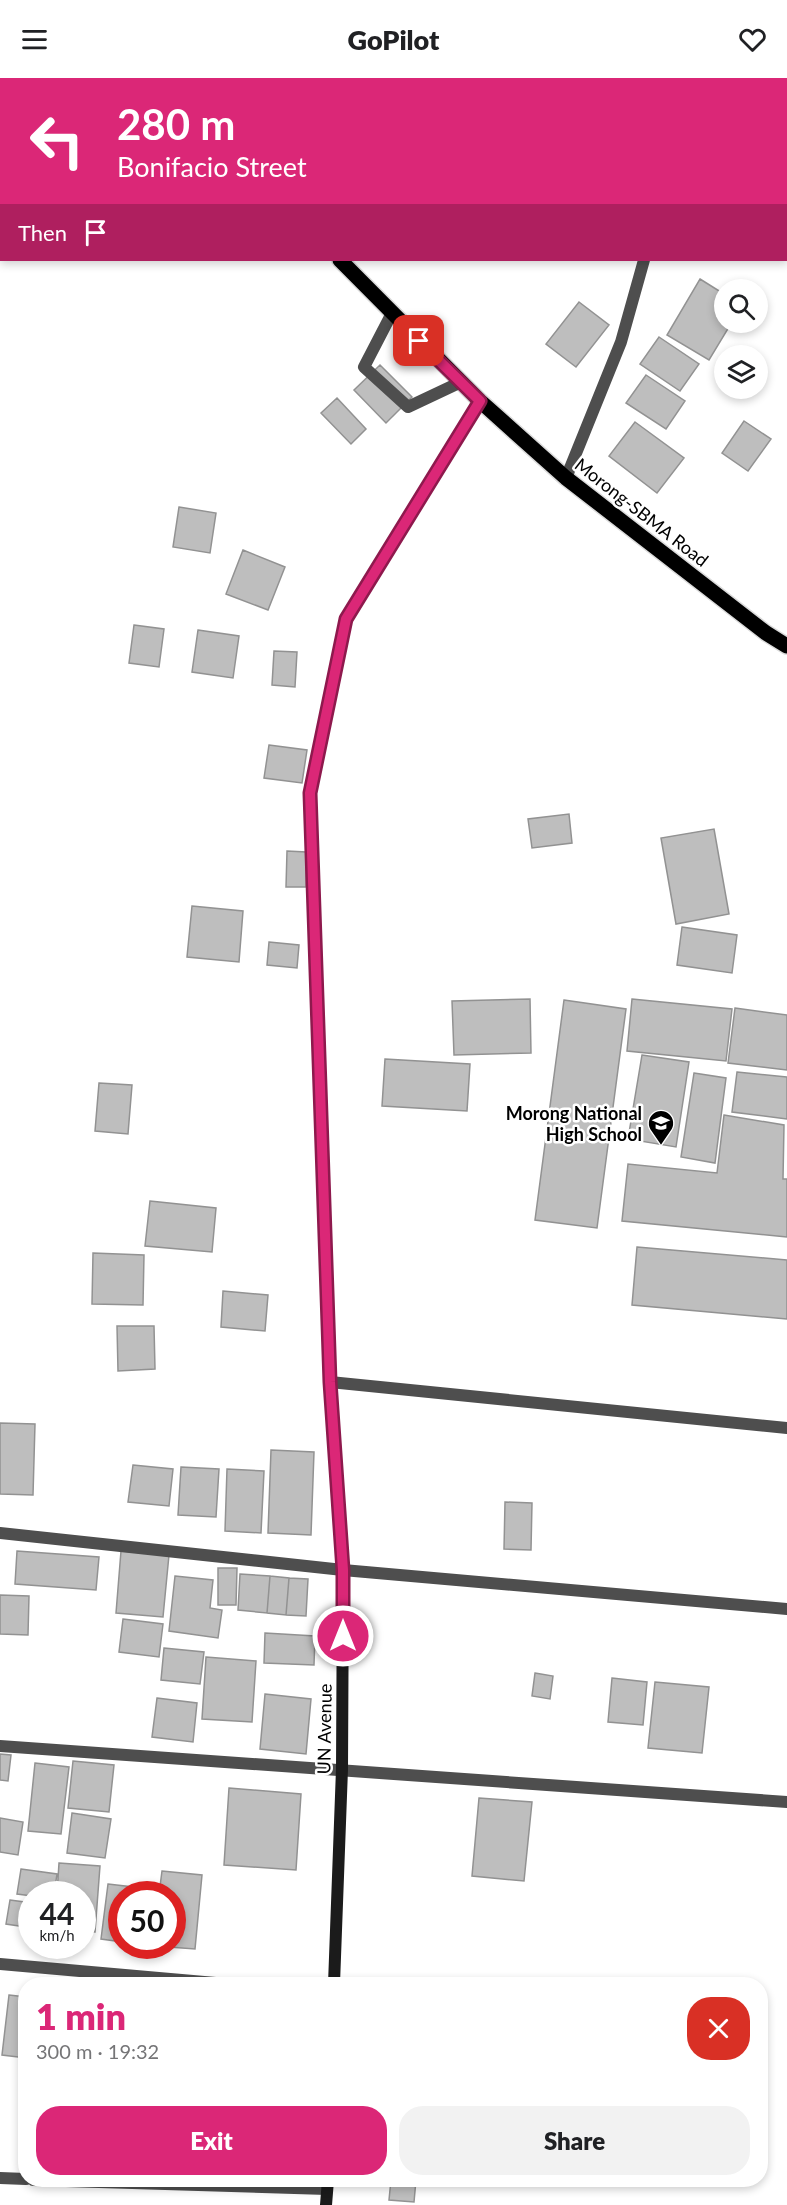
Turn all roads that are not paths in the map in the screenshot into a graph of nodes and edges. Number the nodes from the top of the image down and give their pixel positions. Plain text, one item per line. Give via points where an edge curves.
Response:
1 (340, 261) edge
2 (644, 261) edge
3 (392, 313) junction
4 (461, 382) junction
5 (480, 401) junction
6 (566, 478) junction
7 (787, 645) edge
8 (330, 1382) junction
9 (787, 1428) edge
10 (0, 1533) edge
11 (343, 1570) junction
12 (787, 1609) edge
13 (0, 1746) edge
14 (342, 1769) junction
15 (787, 1802) edge
16 (0, 1964) edge
17 (148, 1977) edge
18 (334, 1977) edge
19 (0, 2178) edge
20 (18, 2179) edge
21 (327, 2187) edge
22 (326, 2205) edge

1 - 3 main road, Morong-SBMA Road
2 - 6 street via 621,342
3 - 4 main road, Morong-SBMA Road
3 - 4 street via 364,367 408,407
4 - 5 main road, Morong-SBMA Road
5 - 6 main road, Morong-SBMA Road
5 - 8 main road, UN Avenue via 346,619 310,793
6 - 7 main road, Morong-SBMA Road via 766,633
8 - 9 street
8 - 11 main road, UN Avenue
10 - 11 street
11 - 12 street
11 - 14 main road, UN Avenue
13 - 14 street
14 - 15 street
14 - 18 main road, UN Avenue
16 - 17 street
19 - 20 street
21 - 22 main road

